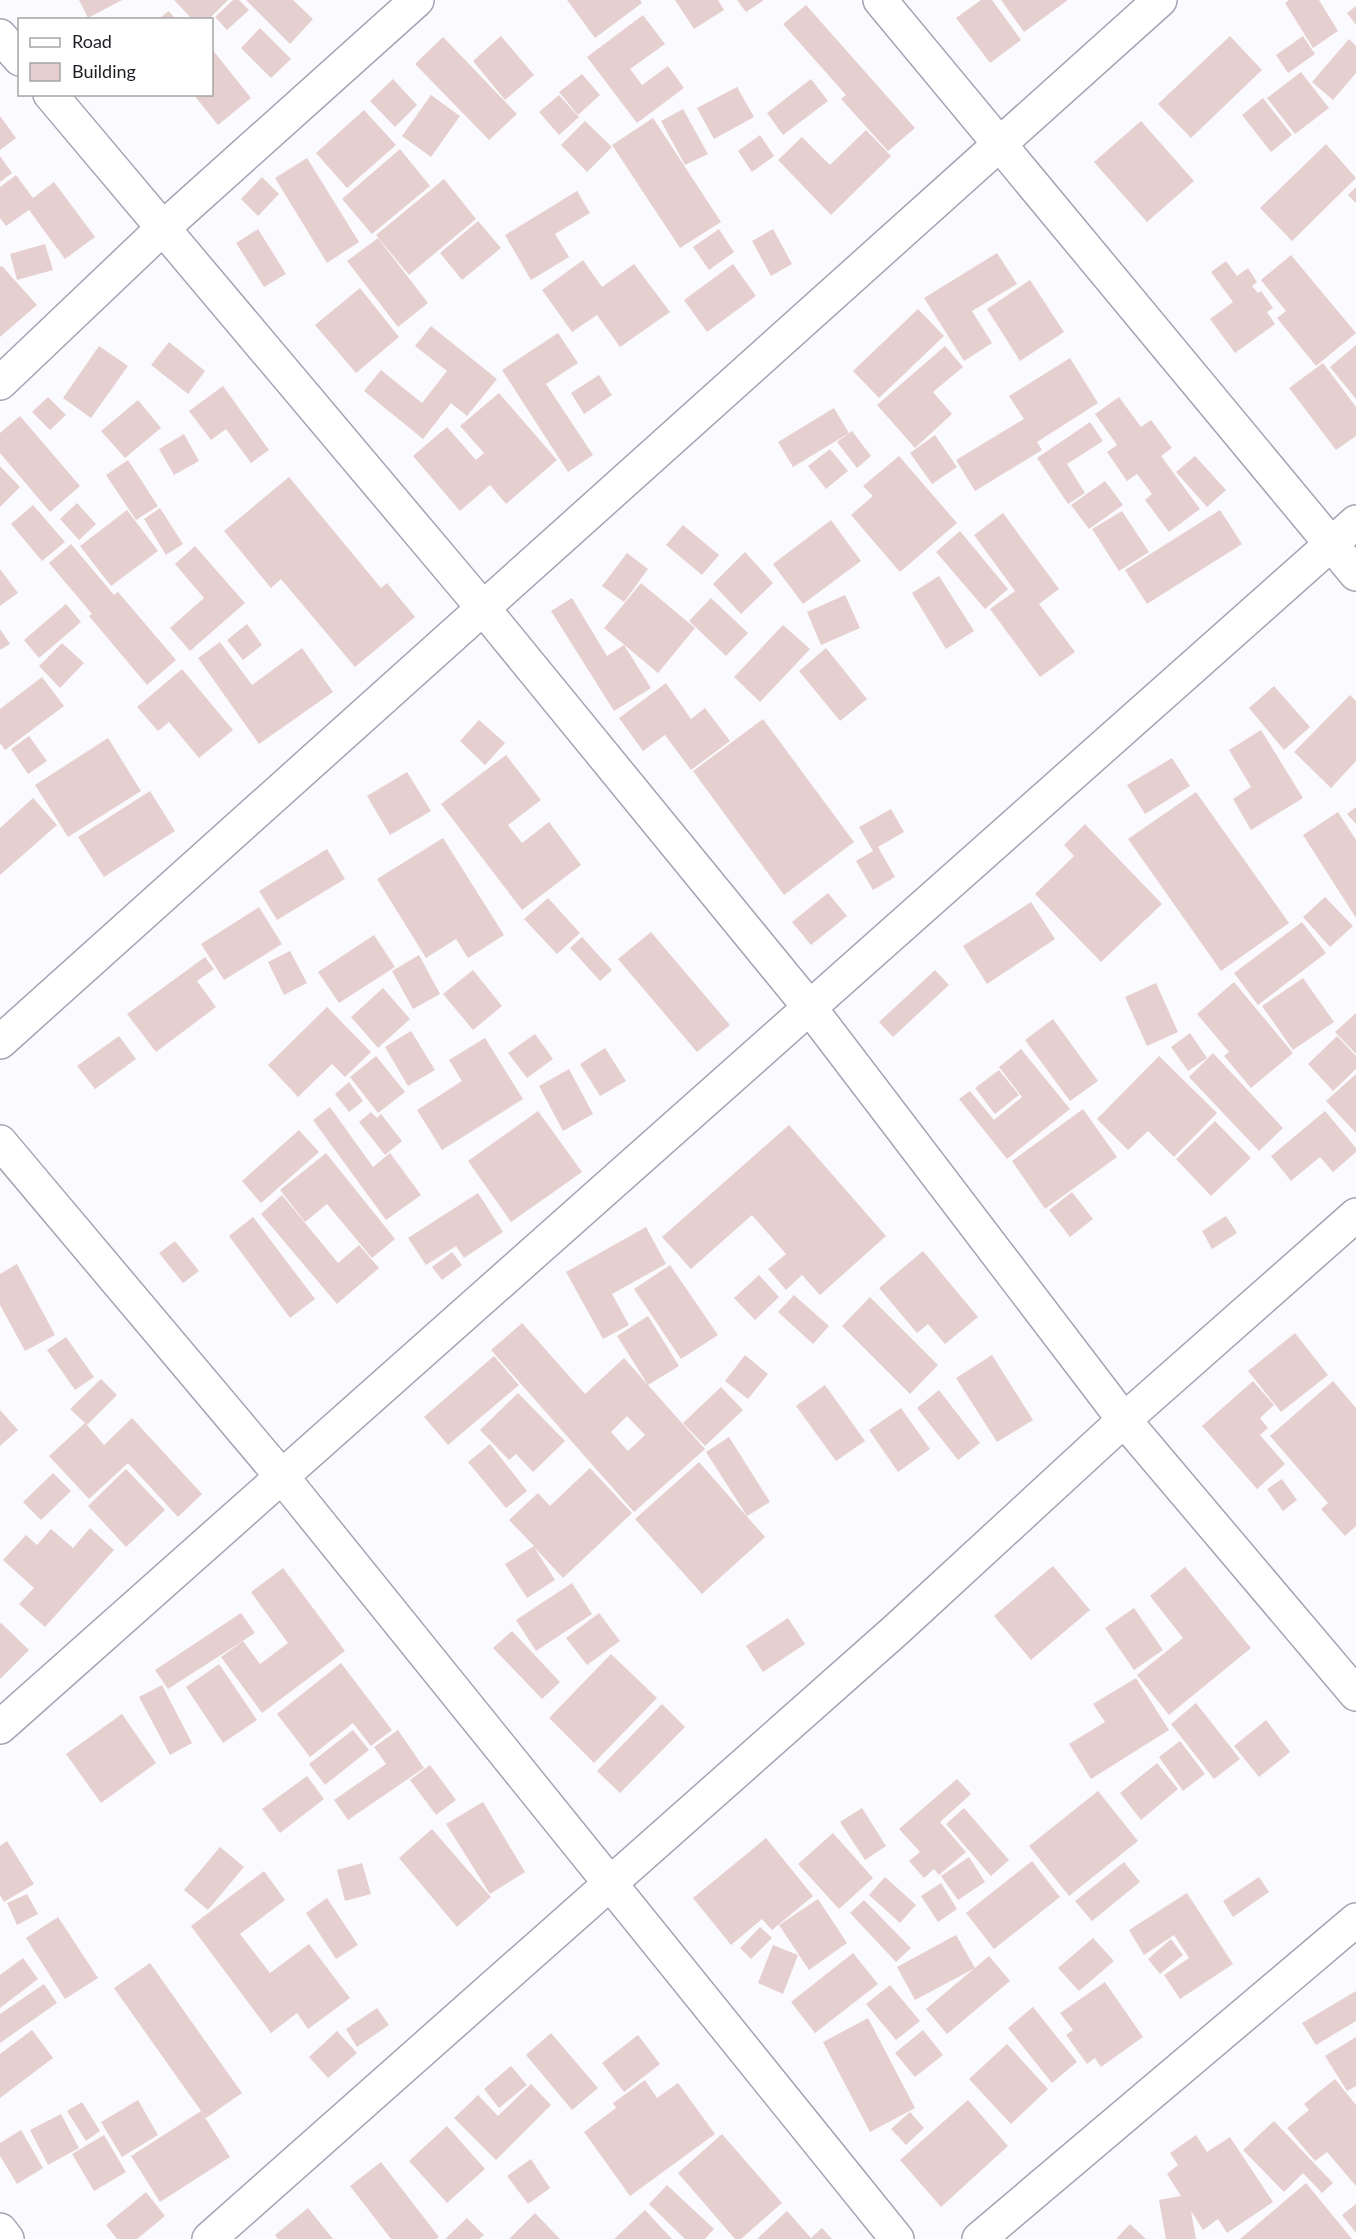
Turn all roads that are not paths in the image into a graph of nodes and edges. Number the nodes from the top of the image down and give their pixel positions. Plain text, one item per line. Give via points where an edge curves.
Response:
1 (417, 0) edge
2 (880, 0) edge
3 (1160, 0) edge
4 (0, 36) edge
5 (18, 57) edge
6 (52, 96) edge
7 (1000, 142) junction
8 (163, 228) junction
9 (0, 383) edge
10 (1356, 522) edge
11 (1331, 544) junction
12 (1356, 574) edge
13 (483, 608) junction
14 (810, 1008) junction
15 (0, 1042) edge
16 (0, 1142) edge
17 (1356, 1215) edge
18 (1124, 1420) junction
19 (284, 1478) junction
20 (1356, 1694) edge
21 (0, 1727) edge
22 (611, 1883) junction
23 (1356, 1920) edge
24 (0, 2230) edge
25 (7, 2239) edge
26 (209, 2239) edge
27 (897, 2239) edge
28 (979, 2239) edge

1 - 8 street
2 - 7 street
3 - 7 street
4 - 5 street
6 - 8 street
7 - 11 street
7 - 13 street
8 - 9 street
8 - 13 street
10 - 11 street
11 - 12 street
11 - 14 street
13 - 14 street
13 - 15 street
14 - 18 street
14 - 19 street
16 - 19 street
17 - 18 street
18 - 20 street
18 - 22 street via 896,1630
19 - 21 street
19 - 22 street
22 - 26 street
22 - 27 street
23 - 28 street
24 - 25 street

